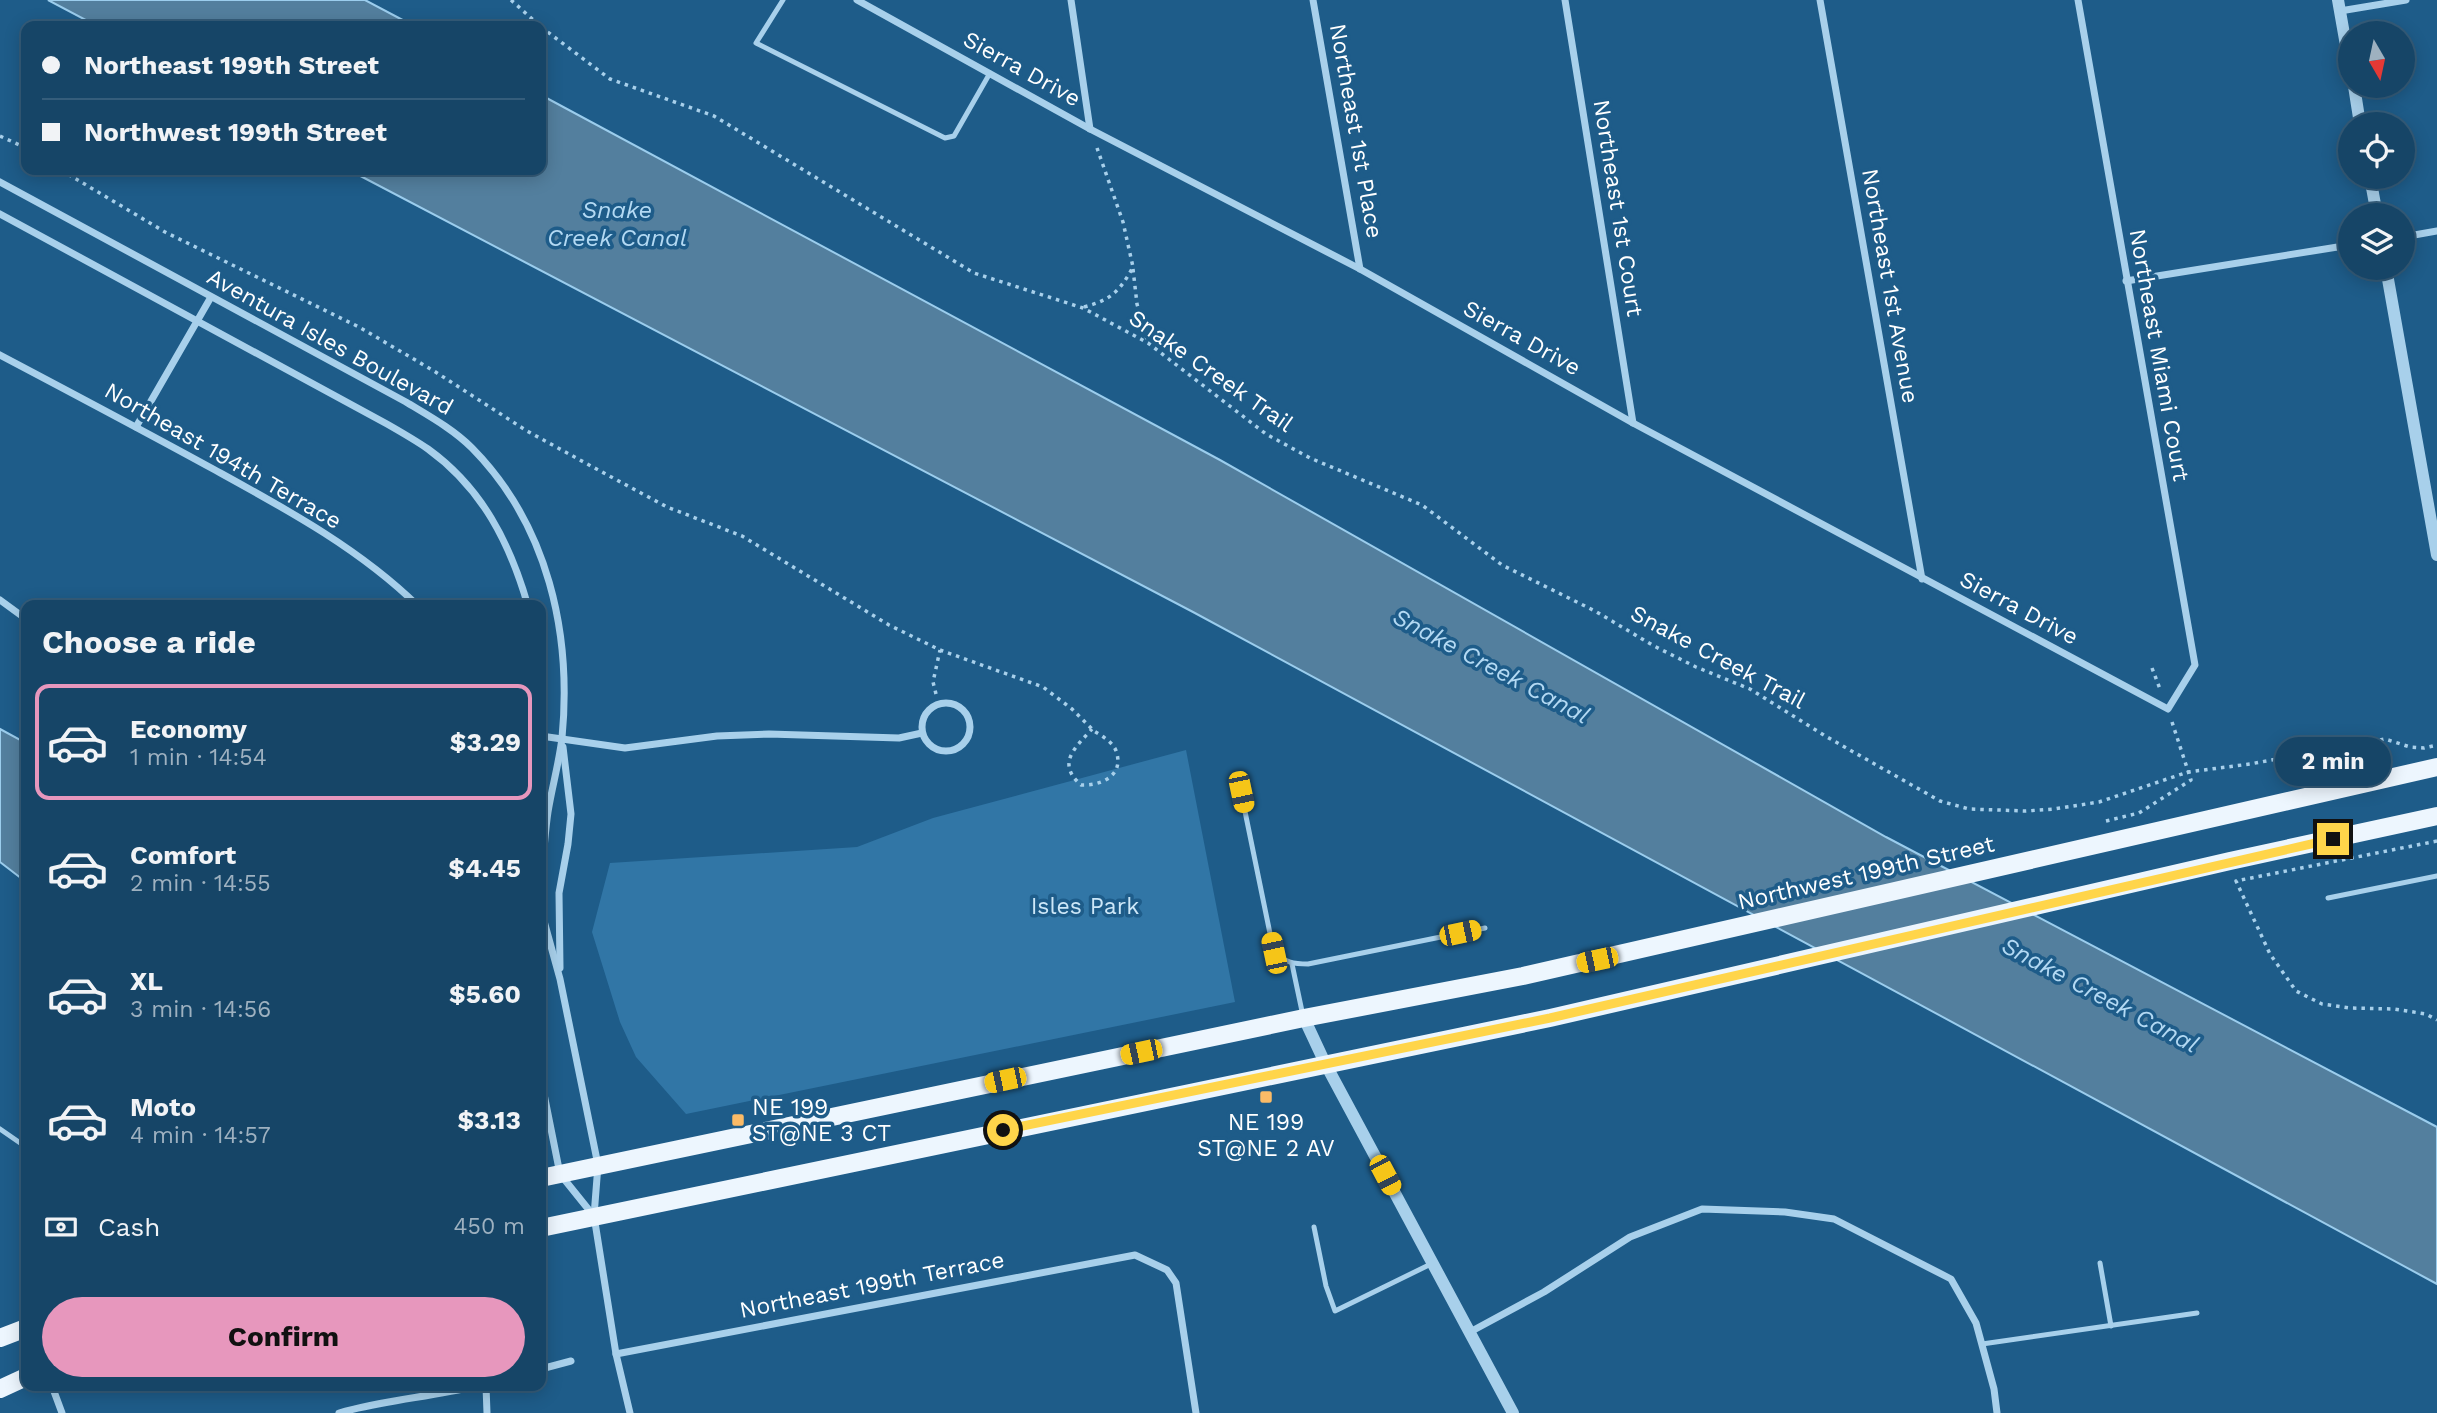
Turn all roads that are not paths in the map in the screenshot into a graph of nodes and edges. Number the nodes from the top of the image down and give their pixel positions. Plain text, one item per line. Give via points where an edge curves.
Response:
1 (783, 0) edge
2 (857, 0) edge
3 (1072, 0) edge
4 (1313, 0) edge
5 (1565, 0) edge
6 (1820, 0) edge
7 (2078, 0) edge
8 (2406, 0) edge
9 (2339, 5) edge
10 (990, 74) junction
11 (1090, 129) junction
12 (0, 182) edge
13 (0, 214) edge
14 (2437, 231) edge
15 (2415, 235) edge
16 (2338, 247) edge
17 (1360, 269) junction
18 (2388, 280) edge
19 (2126, 281) junction
20 (211, 297) junction
21 (198, 320) junction
22 (0, 355) edge
23 (1633, 423) junction
24 (136, 427) junction
25 (2437, 555) edge
26 (1922, 579) junction
27 (0, 600) edge
28 (411, 600) edge
29 (526, 600) edge
30 (21, 615) edge
31 (2168, 709) joint
32 (922, 733) junction
33 (546, 737) edge
34 (562, 739) junction
35 (2437, 768) edge
36 (1241, 792) dead end
37 (2437, 816) edge
38 (546, 832) edge
39 (2437, 876) edge
40 (2328, 898) dead end
41 (1485, 928) dead end
42 (546, 929) edge
43 (1292, 964) junction
44 (560, 979) junction
45 (1304, 1018) junction
46 (1325, 1063) junction
47 (546, 1104) edge
48 (1, 1130) edge
49 (21, 1144) edge
50 (598, 1165) junction
51 (560, 1174) junction
52 (546, 1177) edge
53 (594, 1216) junction
54 (546, 1227) edge
55 (1314, 1227) dead end
56 (1433, 1263) junction
57 (2100, 1263) dead end
58 (2197, 1313) dead end
59 (2111, 1326) junction
60 (21, 1330) edge
61 (1470, 1332) junction
62 (0, 1338) edge
63 (1982, 1344) junction
64 (616, 1354) junction
65 (570, 1361) dead end
66 (546, 1368) edge
67 (21, 1379) edge
68 (0, 1389) edge
69 (54, 1391) edge
70 (455, 1391) edge
71 (486, 1391) edge
72 (62, 1413) edge
73 (339, 1413) edge
74 (487, 1413) edge
75 (630, 1413) edge
76 (1196, 1413) edge
77 (1513, 1413) edge
78 (1997, 1413) edge

1 - 10 lane via 757,43 945,138 954,136
2 - 10 street, Sierra Drive
3 - 11 street
4 - 17 street, Northeast 1st Place
5 - 23 street, Northeast 1st Court
6 - 26 street, Northeast 1st Avenue
7 - 19 street, Northeast Miami Court
8 - 9 street
10 - 11 street, Sierra Drive
11 - 17 street, Sierra Drive
12 - 20 street, Aventura Isles Boulevard
13 - 21 street, Aventura Isles Boulevard
14 - 15 street
16 - 19 street
17 - 23 street, Sierra Drive
18 - 25 street
19 - 31 street, Northeast Miami Court via 2196,665
20 - 21 street
20 - 34 street, Aventura Isles Boulevard via 440,423 471,447 495,475 524,517 545,563 556,604 563,646
21 - 24 street
21 - 29 street, Aventura Isles Boulevard via 429,450 473,490 501,532
22 - 24 street, Northeast 194th Terrace
23 - 26 street, Sierra Drive
24 - 28 street, Northeast 194th Terrace via 312,525
26 - 31 street, Sierra Drive
27 - 30 street
32 - 32 street via 937,749 952,750 968,735 968,719 959,707 935,705 924,716
32 - 34 street via 899,738 717,736 625,748
33 - 34 street
34 - 38 street, Aventura Isles Boulevard
34 - 44 street, Aventura Isles Boulevard via 571,814 559,893
35 - 45 main road, Northwest 199th Street via 1523,976
36 - 43 lane via 1274,953
37 - 46 main road via 1550,1018
39 - 40 lane
41 - 43 lane
42 - 44 street, Aventura Isles Boulevard
43 - 45 lane
44 - 50 street, Aventura Isles Boulevard
45 - 46 street
45 - 50 main road, Northwest 199th Street
46 - 53 main road
46 - 56 street
47 - 51 street
48 - 49 lane
50 - 51 main road, Northwest 199th Street
50 - 53 street, Aventura Isles Boulevard
51 - 52 main road, Northwest 199th Street
51 - 53 street
53 - 54 main road
53 - 64 street, Aventura Isles Boulevard
55 - 56 lane via 1335,1311
56 - 61 street
57 - 59 lane
58 - 59 lane
59 - 63 lane
60 - 62 main road
61 - 63 street via 1630,1237 1702,1209 1834,1219 1951,1279
61 - 77 street
63 - 78 street
64 - 75 street, Aventura Isles Boulevard
64 - 76 street, Northeast 199th Terrace via 1135,1255 1167,1270 1176,1283
65 - 66 street
67 - 68 main road
69 - 72 street
70 - 73 street
71 - 74 street

